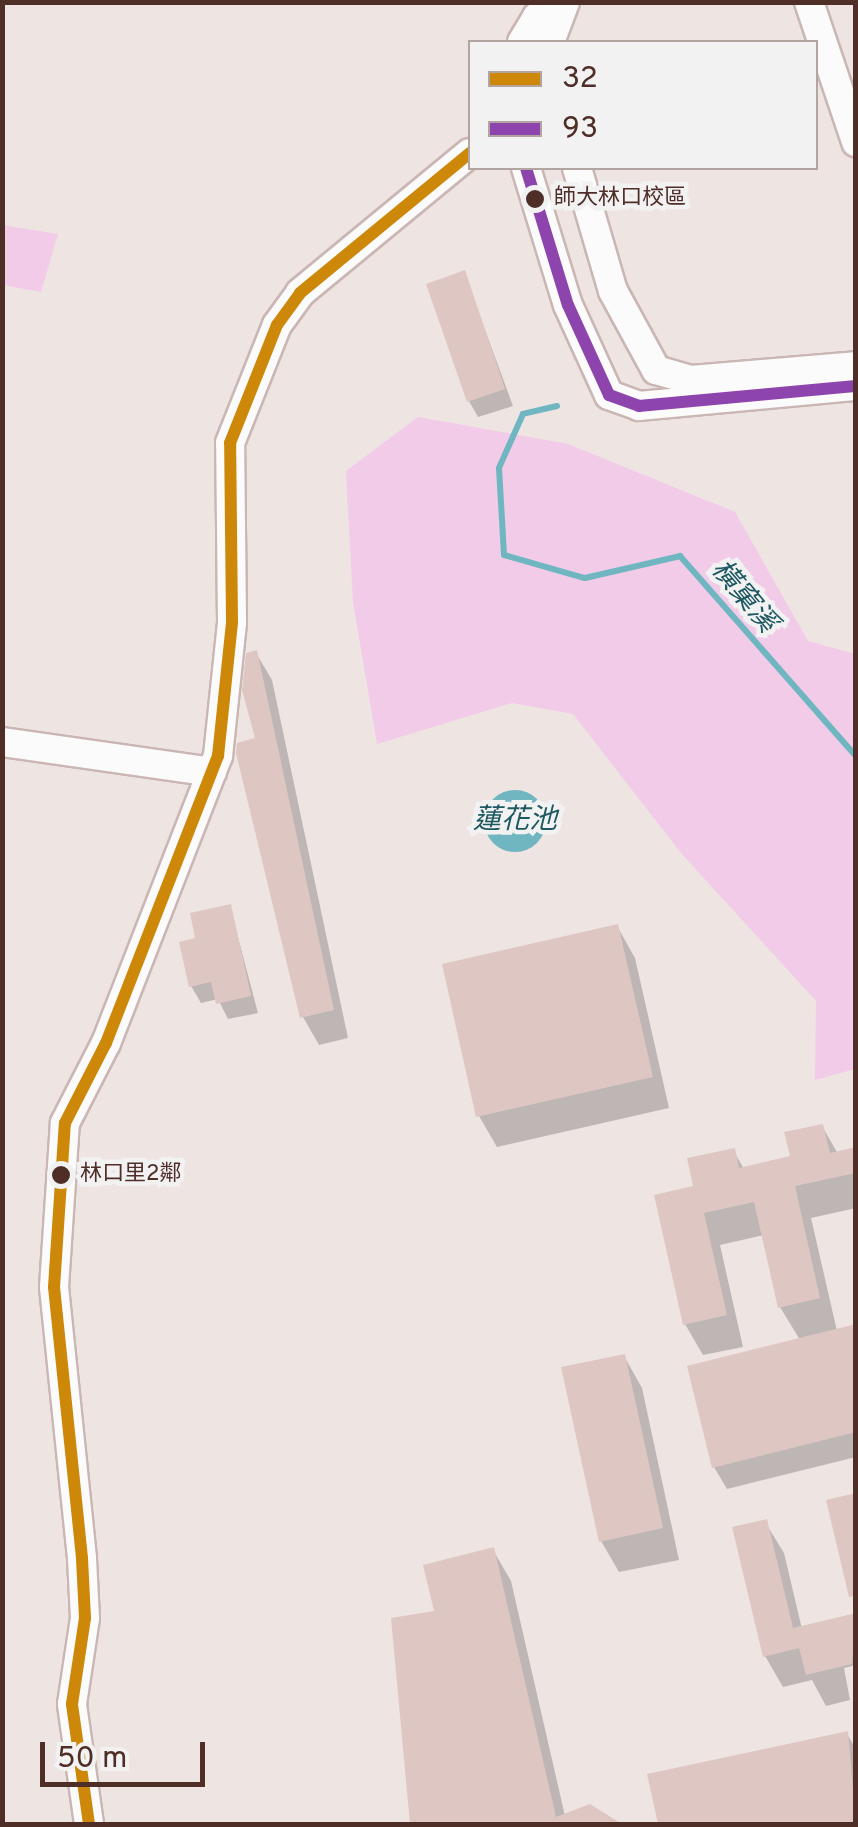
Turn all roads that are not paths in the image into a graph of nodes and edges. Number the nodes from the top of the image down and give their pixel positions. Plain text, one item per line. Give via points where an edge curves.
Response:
1 (564, 2) edge
2 (810, 2) edge
3 (523, 40) edge
4 (551, 40) edge
5 (856, 142) edge
6 (468, 155) edge
7 (527, 170) edge
8 (578, 170) edge
9 (856, 366) edge
10 (856, 386) edge
11 (2, 742) edge
12 (212, 772) junction
13 (88, 1824) edge

1 - 3 street via 537,17
1 - 4 street
2 - 5 street
6 - 12 street via 300,293 277,325 230,444 232,622
7 - 10 street via 568,304 609,395 638,406
8 - 9 street via 613,291 656,370 690,380
11 - 12 street
12 - 13 street via 65,1124 54,1190 85,1618 73,1740

